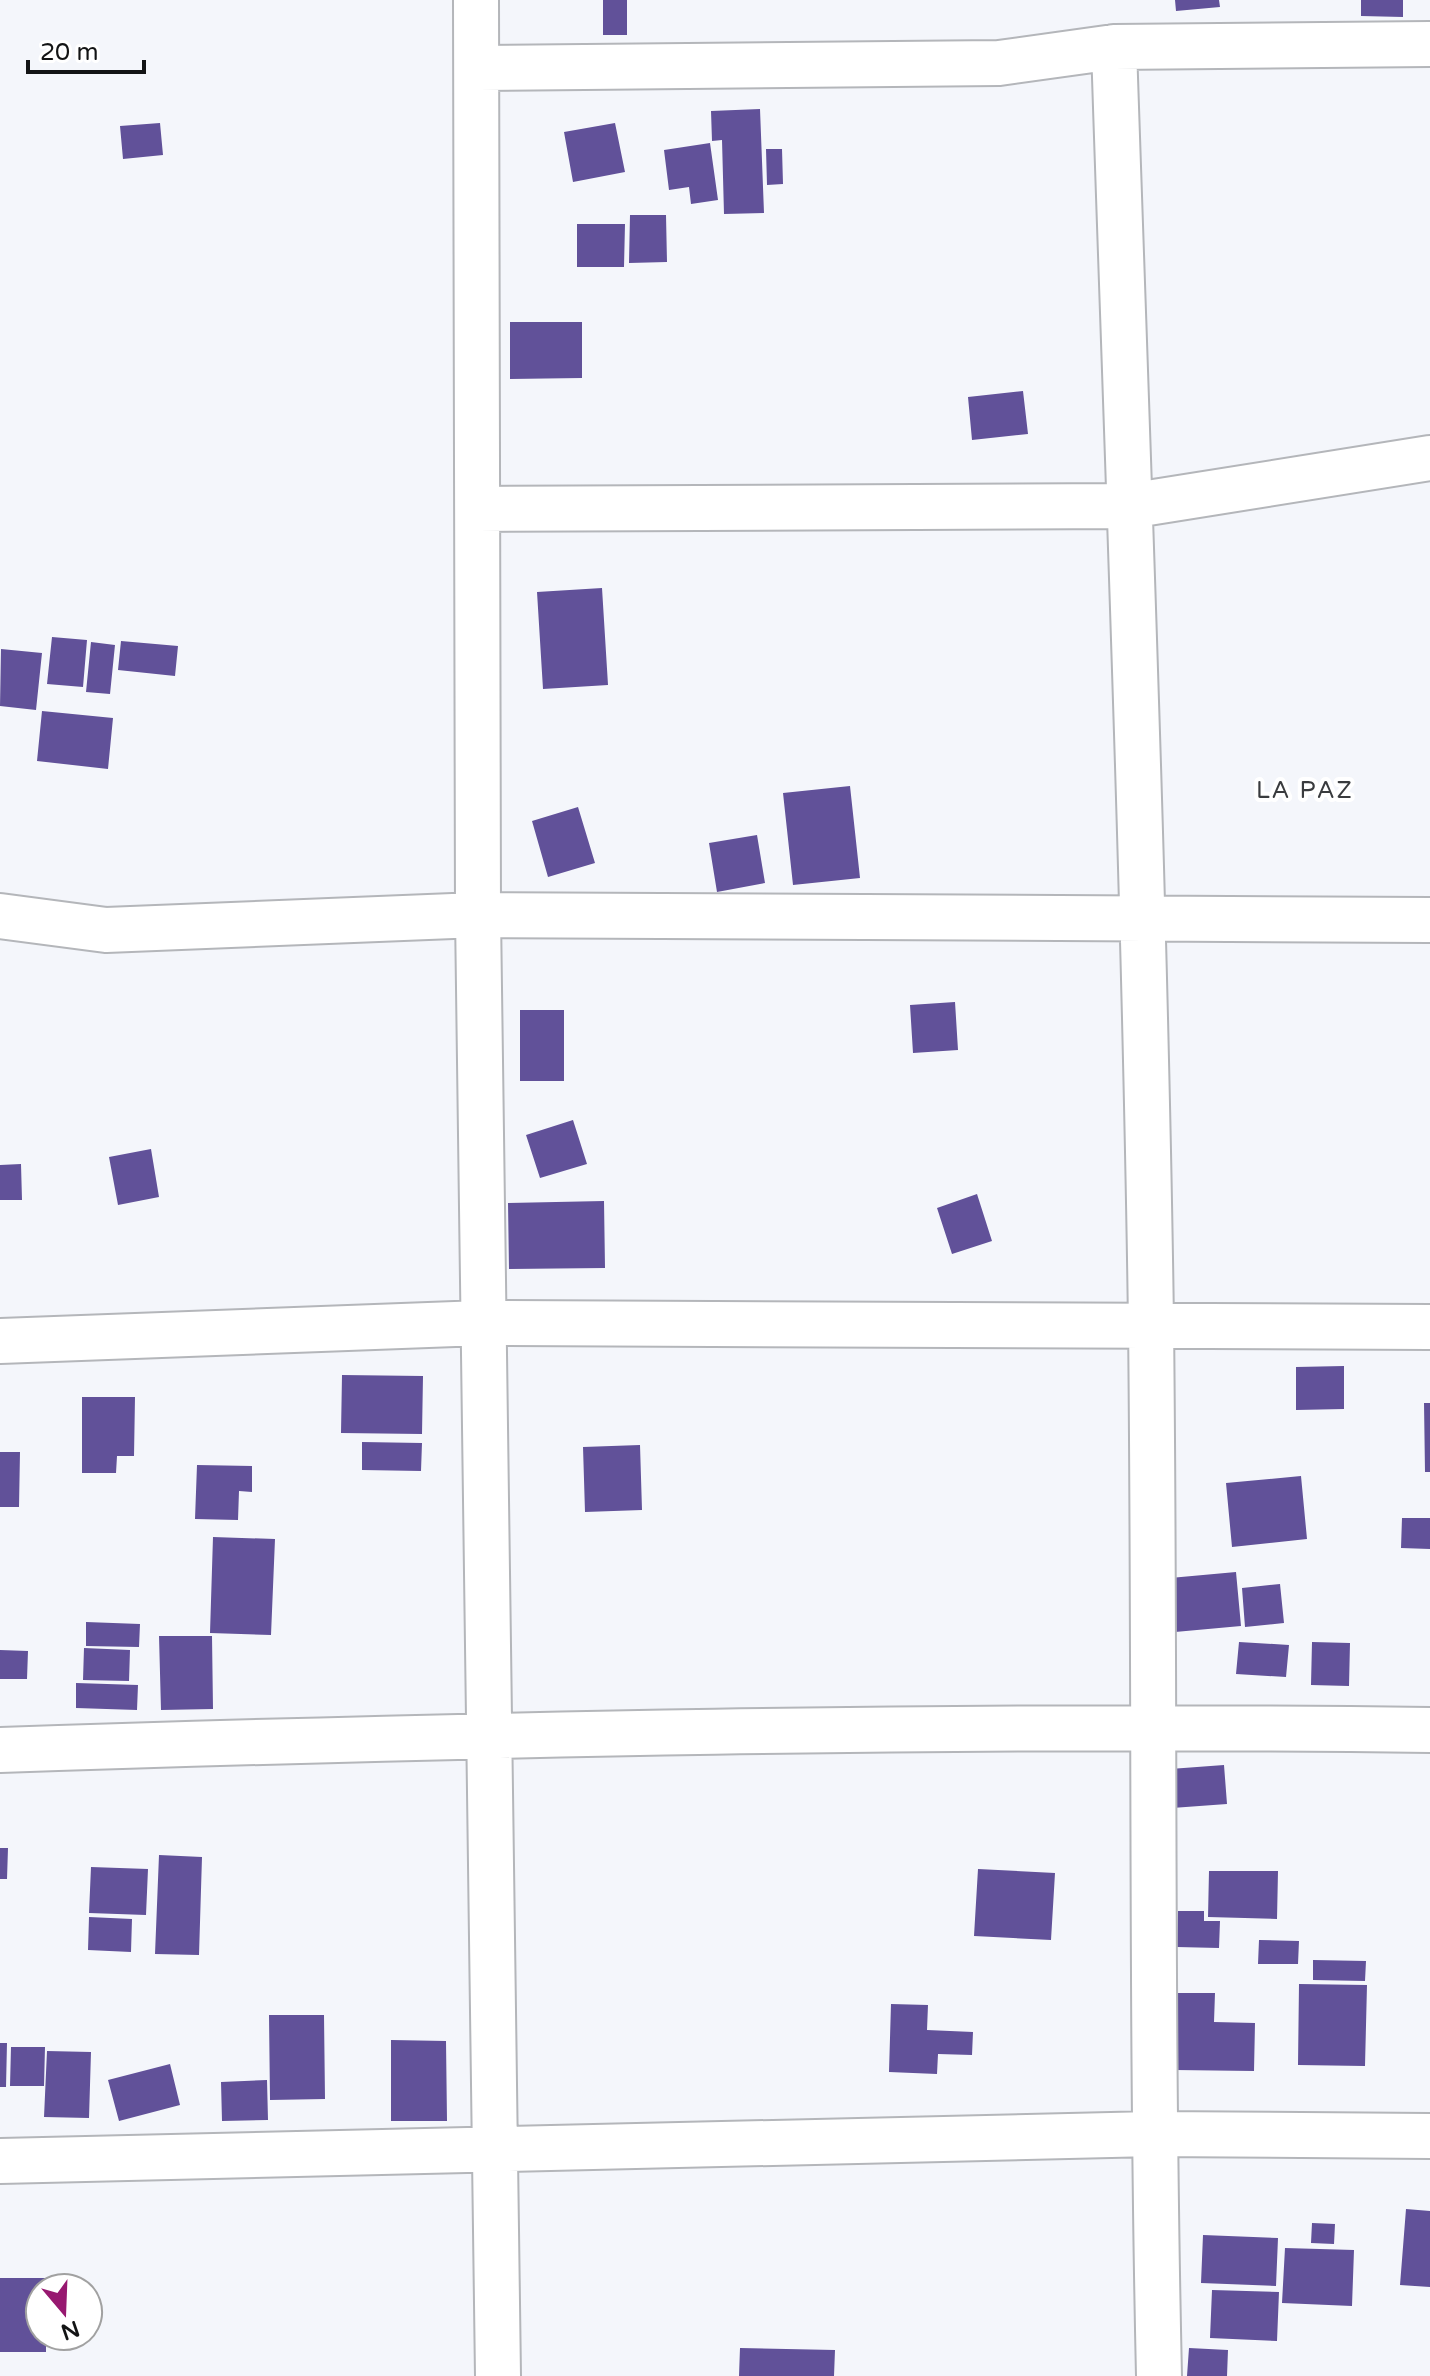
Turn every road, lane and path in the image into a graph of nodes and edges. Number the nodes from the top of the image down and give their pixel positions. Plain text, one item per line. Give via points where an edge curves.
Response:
1 (476, 0) edge
2 (1430, 44) edge
3 (1114, 47) junction
4 (478, 68) junction
5 (1430, 458) edge
6 (1129, 506) junction
7 (478, 509) junction
8 (478, 915) junction
9 (0, 916) edge
10 (1143, 918) junction
11 (1430, 920) edge
12 (482, 1323) junction
13 (1151, 1325) junction
14 (1430, 1327) edge
15 (0, 1341) edge
16 (1152, 1726) junction
17 (1430, 1730) edge
18 (490, 1734) junction
19 (0, 1750) edge
20 (1153, 2134) junction
21 (1430, 2136) edge
22 (495, 2149) junction
23 (0, 2161) edge
24 (498, 2376) edge
25 (1159, 2376) edge

1 - 4 street
2 - 3 street
3 - 4 street via 999,63
3 - 6 street
4 - 7 street
5 - 6 street
6 - 7 street
6 - 10 street
7 - 8 street
8 - 9 street via 106,930
8 - 10 street
8 - 12 street
10 - 11 street
10 - 13 street
12 - 13 street
12 - 15 street
12 - 18 street
13 - 14 street
13 - 16 street
16 - 17 street
16 - 18 street
16 - 20 street
18 - 19 street
18 - 22 street
20 - 21 street
20 - 22 street
20 - 25 street
22 - 23 street
22 - 24 street

